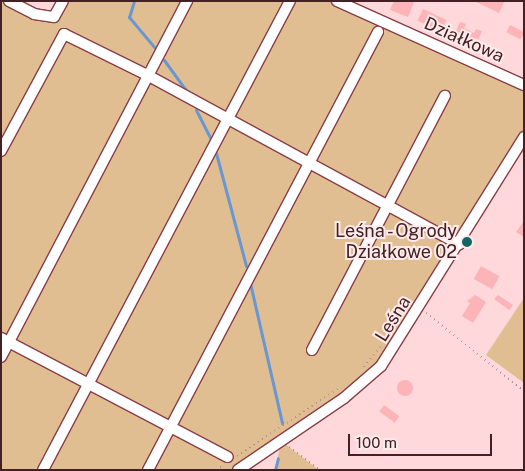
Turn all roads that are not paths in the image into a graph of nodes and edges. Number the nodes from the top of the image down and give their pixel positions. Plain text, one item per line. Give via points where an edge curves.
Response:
1 (10, 1) edge
2 (63, 1) edge
3 (187, 1) edge
4 (290, 1) edge
5 (337, 1) edge
6 (378, 32) dead end
7 (149, 76) junction
8 (524, 85) edge
9 (445, 96) dead end
10 (227, 118) junction
11 (524, 137) edge
12 (1, 151) edge
13 (308, 162) junction
14 (388, 206) junction
15 (459, 244) junction
16 (5, 340) edge
17 (312, 350) dead end
18 (1, 357) edge
19 (88, 385) junction
20 (171, 426) junction
21 (228, 460) road end
22 (43, 470) edge
23 (148, 470) edge
24 (238, 470) edge

1 - 2 street via 34,14 54,17
3 - 7 street
4 - 10 street
5 - 8 street, Działkowa
6 - 13 street
7 - 10 street
7 - 12 street via 64,34
7 - 16 street
9 - 14 street
10 - 13 street
10 - 19 street
11 - 15 street, Leśna
13 - 14 street
13 - 20 street
14 - 15 street
14 - 17 street
15 - 24 street, Leśna via 394,349 367,381
16 - 18 street
16 - 19 street
19 - 20 street
19 - 22 street
20 - 21 street
20 - 23 street

